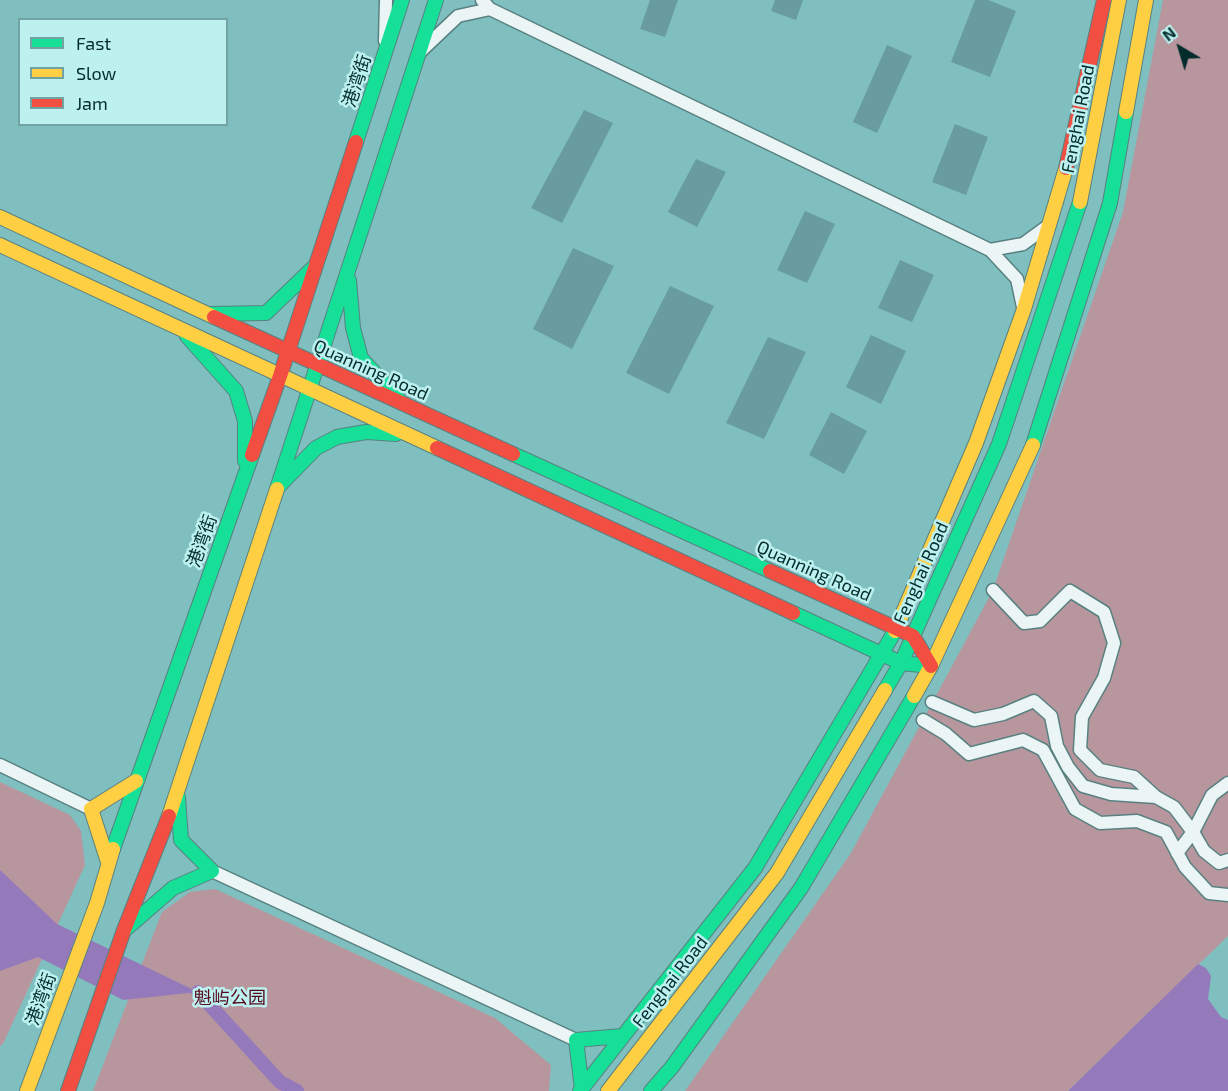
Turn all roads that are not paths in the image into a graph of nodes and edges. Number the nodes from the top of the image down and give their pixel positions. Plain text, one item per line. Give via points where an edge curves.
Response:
1 (386, 0) edge
2 (402, 0) edge
3 (436, 0) edge
4 (1104, 0) edge
5 (1119, 0) edge
6 (1146, 0) edge
7 (486, 5) edge
8 (384, 54) junction
9 (418, 54) junction
10 (0, 217) edge
11 (1049, 225) junction
12 (0, 245) edge
13 (990, 250) junction
14 (317, 264) junction
15 (348, 271) junction
16 (1024, 309) junction
17 (208, 315) junction
18 (182, 330) junction
19 (288, 352) junction
20 (318, 366) junction
21 (280, 376) junction
22 (308, 389) junction
23 (404, 405) junction
24 (406, 435) junction
25 (245, 475) junction
26 (276, 488) junction
27 (993, 590) dead end
28 (897, 628) junction
29 (913, 636) junction
30 (881, 654) junction
31 (901, 663) junction
32 (931, 666) junction
33 (932, 702) dead end
34 (923, 720) dead end
35 (0, 765) edge
36 (136, 781) junction
37 (1228, 783) edge
38 (178, 793) junction
39 (1156, 797) junction
40 (91, 809) junction
41 (1193, 832) junction
42 (1177, 853) junction
43 (1228, 860) edge
44 (108, 862) junction
45 (212, 871) junction
46 (1228, 895) edge
47 (124, 933) junction
48 (622, 1036) junction
49 (576, 1040) junction
50 (581, 1090) edge
51 (27, 1091) edge
52 (69, 1091) edge
53 (608, 1091) edge
54 (651, 1091) edge

1 - 8 street
2 - 8 street, 港湾街
3 - 9 street
4 - 11 street via 1062,185
5 - 29 street, Fenghai Road via 1080,202 999,444
6 - 32 street via 1110,203 1030,454
7 - 9 street via 458,16
7 - 13 street
8 - 14 street, 港湾街
9 - 15 street
10 - 17 street, Quanning Road
11 - 13 street via 1023,244
11 - 16 street
12 - 18 street
13 - 16 street via 1017,279
14 - 17 street via 266,313
14 - 19 street, 港湾街
15 - 20 street
15 - 23 street via 353,328 361,358
16 - 28 street via 976,443
17 - 19 street, Quanning Road
18 - 21 street
18 - 25 street via 236,391 245,421
19 - 20 street, Quanning Road
19 - 21 street, 港湾街
20 - 22 street
20 - 23 street, Quanning Road
21 - 22 street
21 - 25 street, 港湾街
22 - 24 street
22 - 26 street
23 - 28 street, Quanning Road
24 - 26 street via 366,432 337,437 316,448
24 - 30 street
25 - 36 street, 港湾街
26 - 38 street
27 - 39 street via 1024,623 1040,621 1070,591 1104,612 1114,643 1104,678 1082,717 1080,750 1100,770 1134,777
28 - 29 street, Quanning Road
28 - 30 street
29 - 31 street, Fenghai Road
29 - 32 street
30 - 31 street
30 - 48 street via 755,868
31 - 32 street
31 - 53 street, Fenghai Road via 777,873
32 - 54 street via 801,888
33 - 39 street via 974,720 1003,714 1034,701 1051,716 1057,746 1083,786 1111,794
34 - 42 street via 969,754 1023,740 1043,750 1075,809 1100,823 1137,821 1166,832
35 - 40 street
36 - 40 street
36 - 44 street, 港湾街
37 - 41 street via 1212,795
38 - 45 street via 181,840
38 - 47 street
39 - 41 street via 1174,807
40 - 44 street
41 - 42 street
41 - 43 street via 1204,851 1220,863
42 - 46 street via 1209,893
44 - 51 street, 港湾街 via 97,903
45 - 47 street via 173,888
45 - 49 street
47 - 52 street
48 - 49 street
48 - 50 street
49 - 50 street

